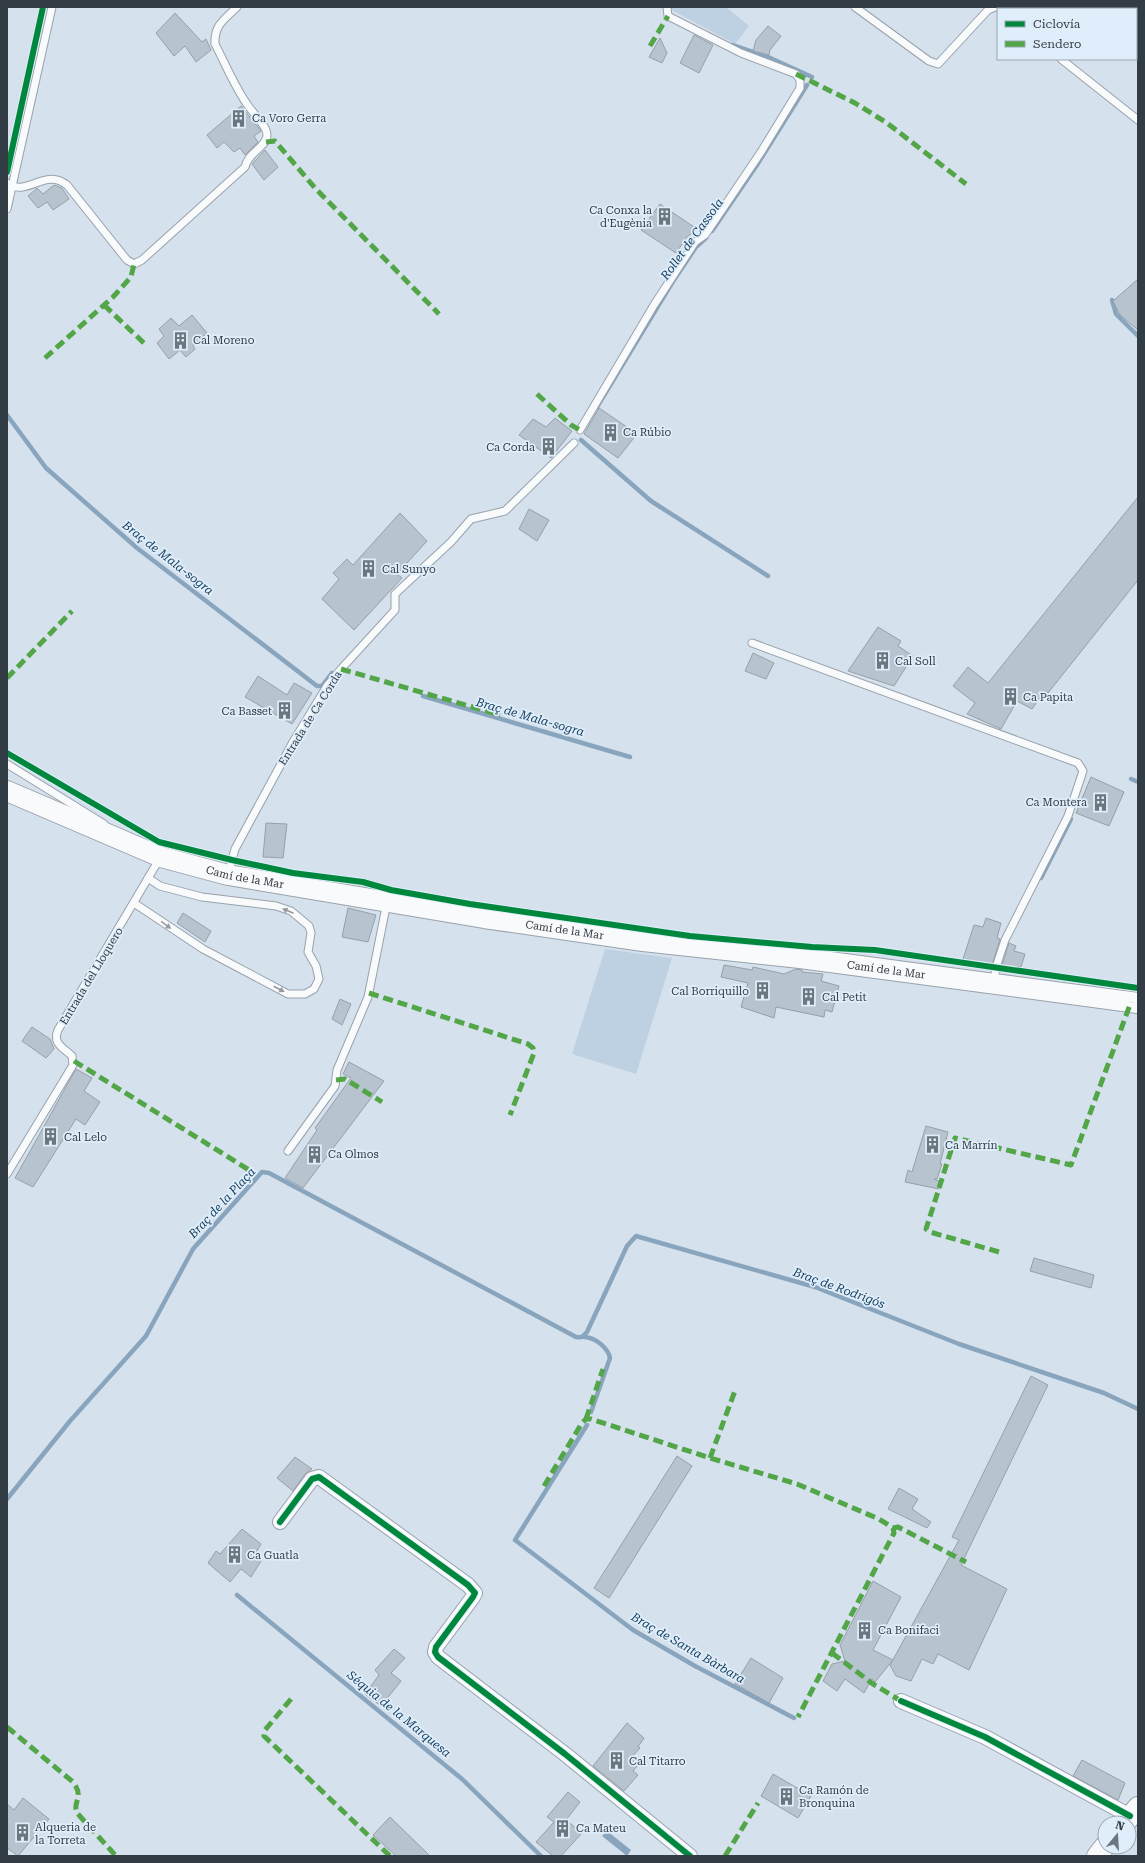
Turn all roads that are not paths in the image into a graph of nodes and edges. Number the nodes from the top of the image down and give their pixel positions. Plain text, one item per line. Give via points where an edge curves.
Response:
1 (52, 7) edge
2 (237, 7) edge
3 (667, 7) edge
4 (855, 7) edge
5 (996, 7) edge
6 (1062, 60) edge
7 (1138, 120) edge
8 (9, 185) edge
9 (7, 209) edge
10 (580, 430) dead end
11 (574, 443) dead end
12 (752, 643) dead end
13 (7, 764) edge
14 (7, 791) edge
15 (136, 847) junction
16 (161, 857) junction
17 (228, 875) junction
18 (148, 878) junction
19 (387, 902) junction
20 (134, 903) junction
21 (994, 984) junction
22 (1138, 1003) edge
23 (288, 1151) dead end
24 (7, 1174) edge
25 (280, 1522) dead end
26 (901, 1701) dead end
27 (1129, 1815) edge
28 (690, 1856) edge

1 - 8 lane
2 - 8 lane via 218,25 214,34 215,44 247,104 265,129 266,142 246,159 245,167 142,260 134,264 126,260 60,179 47,178 24,188
3 - 10 lane via 668,16 706,36 796,74 800,80 800,88 705,235 695,242
4 - 5 lane via 929,61 938,64 988,10
6 - 7 lane
8 - 9 lane
11 - 17 lane, Entrada de Ca Corda via 505,511 471,519 451,542 395,594 395,610 327,686 293,742 235,849
12 - 21 lane via 1078,763 1081,767 1083,771 1068,816 1005,940 996,967
13 - 15 lane via 91,815
14 - 15 main road, Camí de la Mar
15 - 16 main road, Camí de la Mar
16 - 17 main road, Camí de la Mar
16 - 18 lane, Entrada del Lloquero
17 - 19 main road, Camí de la Mar
18 - 20 lane, Entrada del Lloquero
20 -> 18 lane via 203,949 288,994 304,994 314,989 319,979 316,966 308,952 311,933 309,926 291,911 276,906 202,897 160,886
19 - 21 main road, Camí de la Mar via 643,941 800,958
19 - 23 lane via 368,997 337,1070 335,1086
20 - 24 lane, Entrada del Lloquero via 58,1030 57,1042 72,1056 73,1065
21 - 22 main road, Camí de la Mar
25 - 28 street via 312,1479 319,1477 468,1585 474,1593 473,1597 436,1646 435,1652 438,1657 565,1754
26 - 27 street via 985,1737

